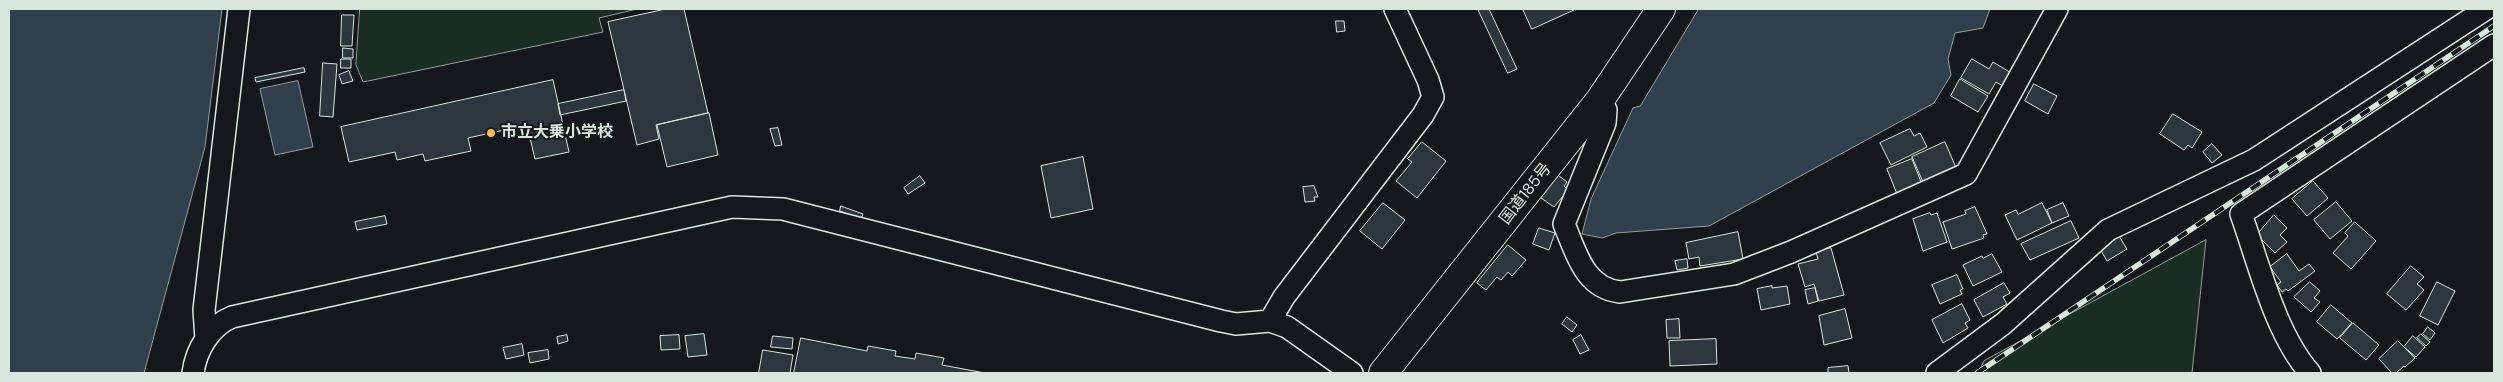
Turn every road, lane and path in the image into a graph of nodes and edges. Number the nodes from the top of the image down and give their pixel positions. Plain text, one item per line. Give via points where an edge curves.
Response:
1 (239, 9) edge
2 (1395, 9) edge
3 (1661, 9) edge
4 (2057, 9) edge
5 (2486, 9) edge
6 (2494, 44) edge
7 (1600, 100) junction
8 (1270, 321) junction
9 (206, 339) junction
10 (193, 373) edge
11 (1352, 373) edge
12 (1383, 373) edge
13 (1937, 373) edge
14 (2310, 373) edge

1 - 9 street via 204,310
2 - 8 street via 1433,96 1423,115 1284,296
3 - 7 highway, 国道185号
4 - 7 street via 1966,174 1734,274 1620,292 1606,291 1582,268 1564,224 1605,123 1606,110
5 - 13 street via 2254,160 2108,230 2003,324
6 - 14 street via 2241,214 2283,333
7 - 12 highway, 国道185号
8 - 9 street via 1236,324 1221,321 783,209 732,207 232,317 218,323
8 - 11 street via 1288,327
9 - 10 street via 194,361

